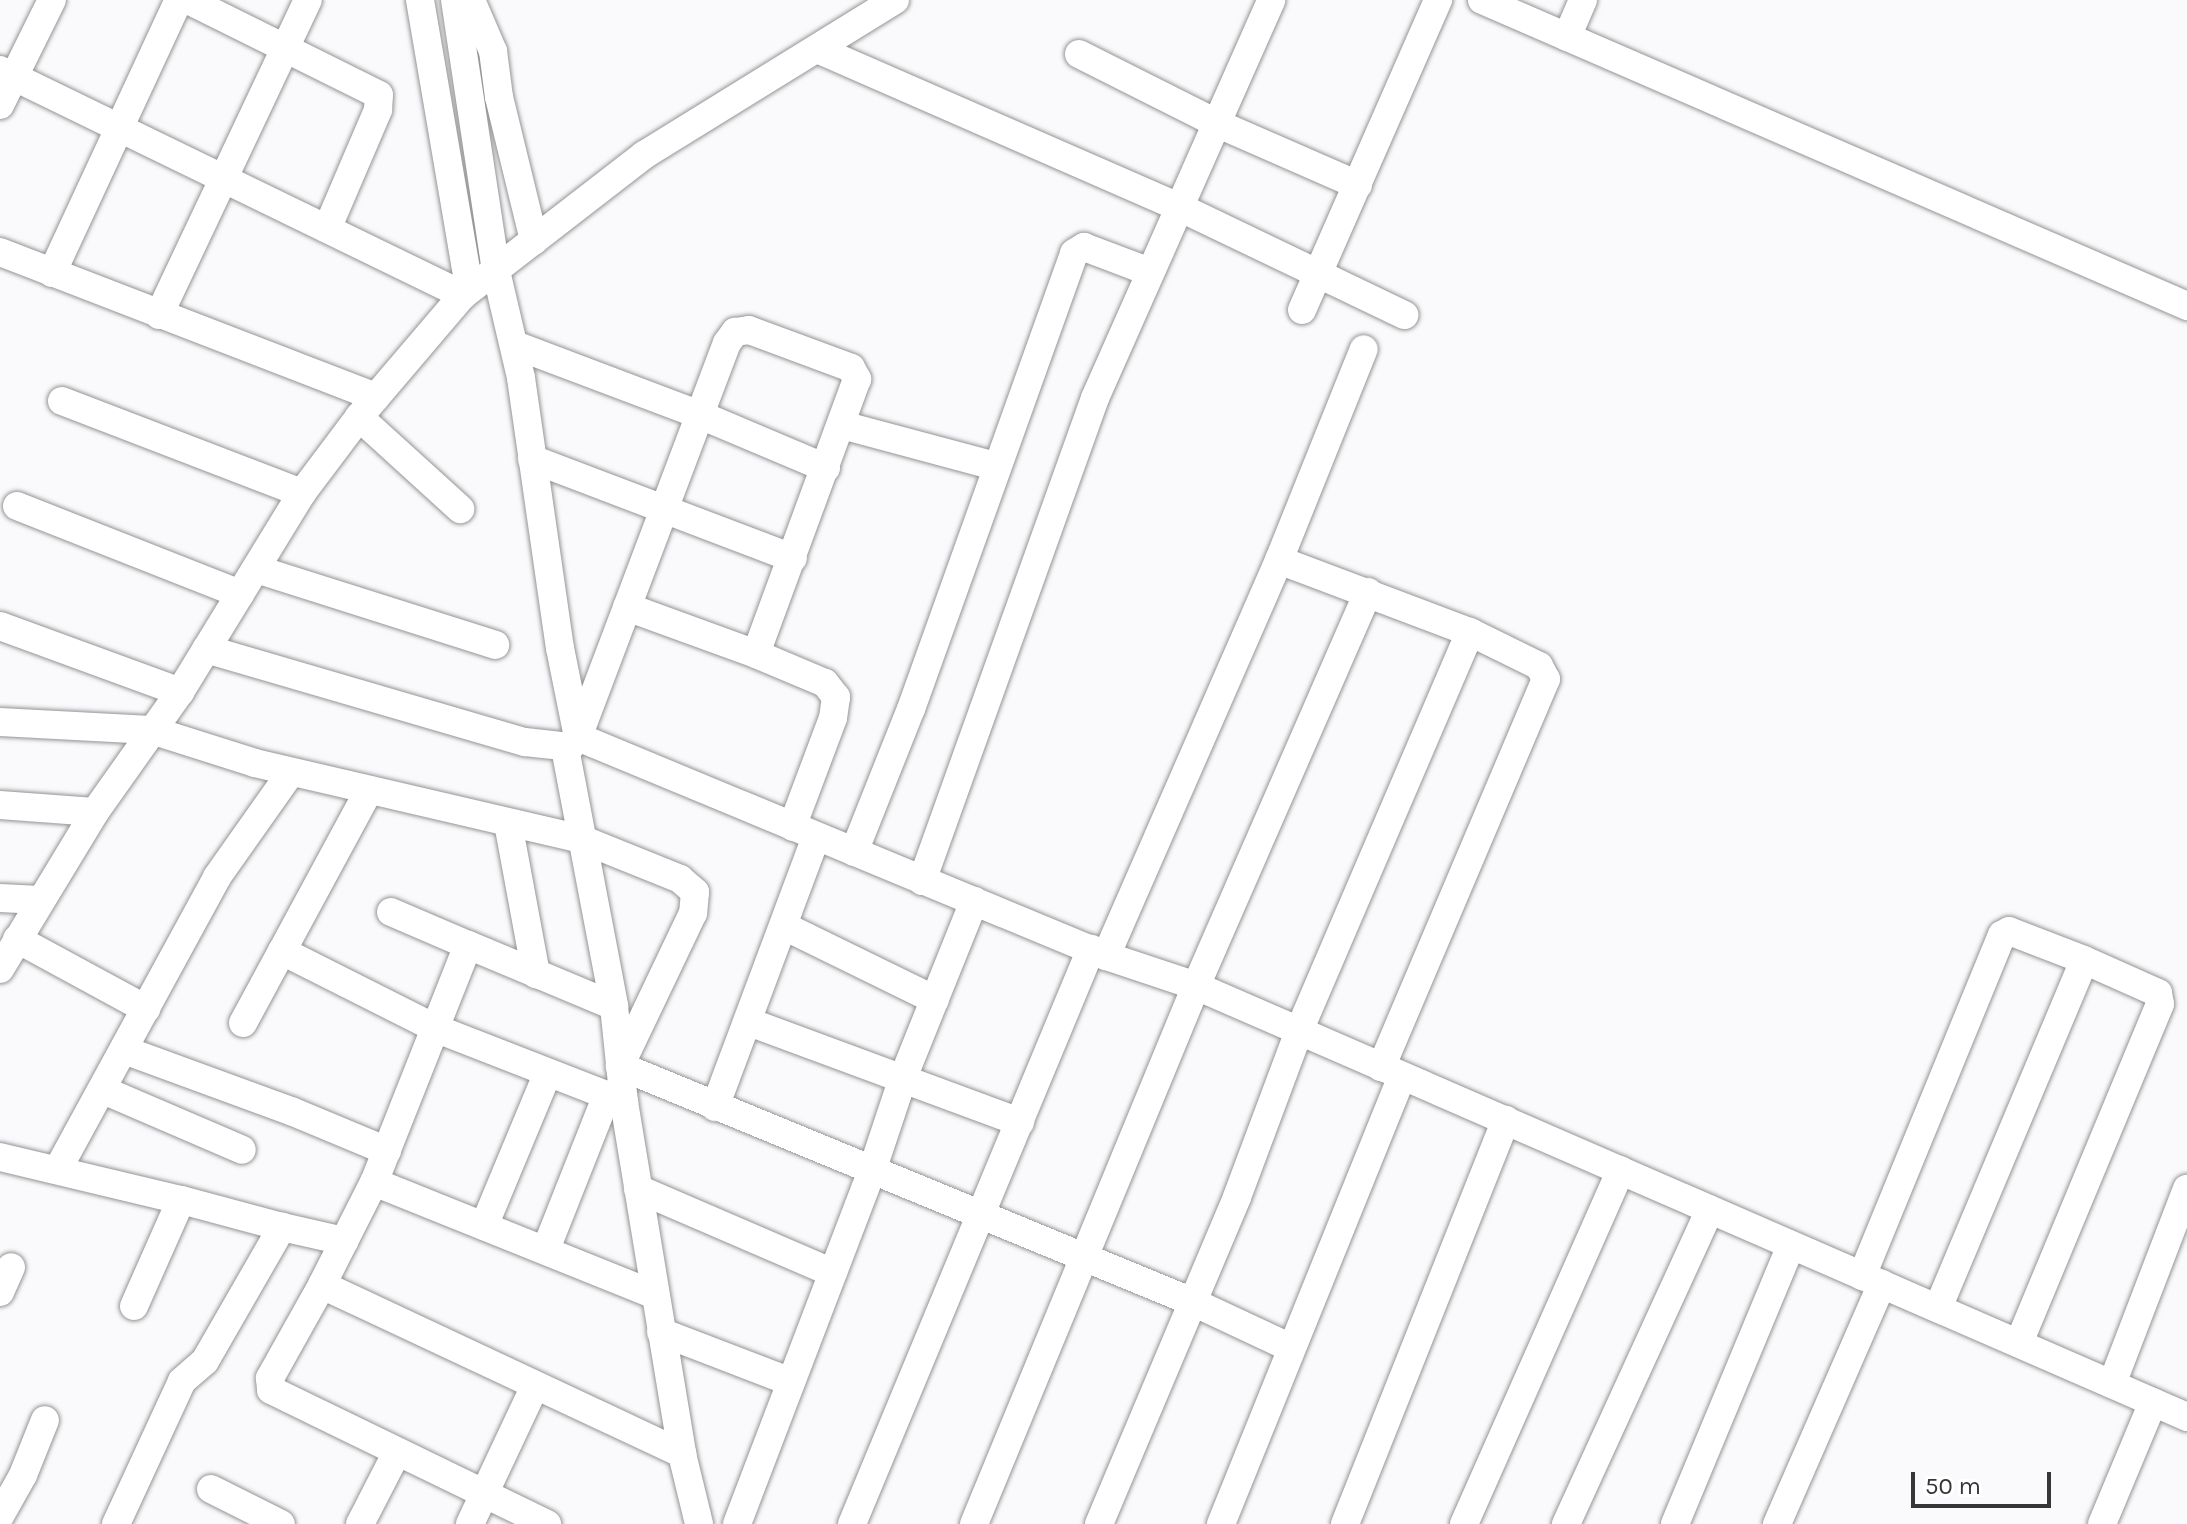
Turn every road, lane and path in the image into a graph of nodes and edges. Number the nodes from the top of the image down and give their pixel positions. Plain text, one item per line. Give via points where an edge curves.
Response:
1 (52, 0) edge
2 (179, 0) edge
3 (188, 0) edge
4 (308, 0) edge
5 (420, 0) edge
6 (455, 0) edge
7 (471, 0) edge
8 (895, 0) edge
9 (1271, 0) edge
10 (1438, 0) edge
11 (1482, 0) edge
12 (1583, 0) edge
13 (1567, 37) junction
14 (817, 49) junction
15 (286, 50) junction
16 (1079, 54) dead end
17 (7, 74) edge
18 (0, 105) edge
19 (1216, 123) junction
20 (120, 128) junction
21 (225, 179) junction
22 (1358, 185) junction
23 (1179, 207) junction
24 (327, 229) junction
25 (534, 241) junction
26 (0, 252) edge
27 (1150, 272) junction
28 (52, 273) junction
29 (1317, 275) junction
30 (479, 282) junction
31 (2187, 306) edge
32 (1302, 310) dead end
33 (159, 315) junction
34 (1404, 315) dead end
35 (515, 345) junction
36 (1364, 349) dead end
37 (62, 401) dead end
38 (367, 407) junction
39 (698, 414) junction
40 (842, 425) junction
41 (532, 459) junction
42 (995, 466) junction
43 (826, 468) junction
44 (302, 493) junction
45 (17, 506) dead end
46 (460, 509) dead end
47 (665, 510) junction
48 (793, 558) junction
49 (1279, 560) junction
50 (256, 569) junction
51 (1368, 592) junction
52 (240, 594) junction
53 (627, 607) junction
54 (0, 626) edge
55 (1470, 632) junction
56 (495, 645) dead end
57 (206, 649) junction
58 (756, 654) junction
59 (180, 692) junction
60 (0, 722) edge
61 (151, 730) junction
62 (572, 742) junction
63 (291, 772) junction
64 (368, 792) junction
65 (0, 805) edge
66 (95, 812) junction
67 (508, 823) junction
68 (804, 832) junction
69 (581, 839) junction
70 (854, 852) junction
71 (922, 881) junction
72 (0, 898) edge
73 (40, 900) junction
74 (974, 901) junction
75 (391, 912) dead end
76 (784, 926) junction
77 (17, 939) junction
78 (468, 945) junction
79 (282, 951) junction
80 (1099, 953) junction
81 (2084, 960) junction
82 (0, 969) edge
83 (536, 974) junction
84 (1196, 986) junction
85 (935, 1000) junction
86 (614, 1006) junction
87 (146, 1009) junction
88 (749, 1022) junction
89 (243, 1023) dead end
90 (437, 1029) junction
91 (1299, 1031) junction
92 (124, 1050) junction
93 (620, 1066) junction
94 (1392, 1071) junction
95 (547, 1075) junction
96 (903, 1078) junction
97 (103, 1090) junction
98 (615, 1098) junction
99 (715, 1107) junction
100 (1506, 1120) junction
101 (1020, 1122) junction
102 (242, 1150) dead end
103 (387, 1151) junction
104 (0, 1157) edge
105 (58, 1169) junction
106 (1621, 1170) junction
107 (872, 1171) junction
108 (374, 1182) junction
109 (638, 1189) junction
110 (2187, 1189) edge
111 (181, 1200) junction
112 (1710, 1209) junction
113 (981, 1217) junction
114 (484, 1226) junction
115 (282, 1227) junction
116 (344, 1241) junction
117 (1791, 1246) junction
118 (546, 1249) junction
119 (1083, 1258) junction
120 (833, 1273) junction
121 (1872, 1280) junction
122 (322, 1285) junction
123 (655, 1295) junction
124 (1193, 1302) junction
125 (134, 1306) dead end
126 (1938, 1308) junction
127 (661, 1332) junction
128 (2019, 1343) junction
129 (1291, 1348) junction
130 (791, 1382) junction
131 (2112, 1384) junction
132 (535, 1386) junction
133 (2153, 1402) junction
134 (2187, 1417) edge
135 (45, 1420) dead end
136 (396, 1454) junction
137 (682, 1454) junction
138 (211, 1489) dead end
139 (484, 1495) junction
140 (0, 1516) edge
141 (116, 1524) edge
142 (281, 1524) edge
143 (360, 1524) edge
144 (470, 1524) edge
145 (547, 1524) edge
146 (699, 1524) edge
147 (737, 1524) edge
148 (852, 1524) edge
149 (974, 1524) edge
150 (1099, 1524) edge
151 (1221, 1524) edge
152 (1345, 1524) edge
153 (1464, 1524) edge
154 (1566, 1524) edge
155 (1675, 1524) edge
156 (1777, 1524) edge
157 (2102, 1524) edge

1 - 17 street
2 - 20 street
3 - 15 street
4 - 15 street
5 - 30 street
6 - 30 street
7 - 25 street via 493,51
8 - 14 street
9 - 19 street
10 - 22 street
11 - 13 street
12 - 13 street
13 - 31 street
14 - 23 street
14 - 25 street via 644,155
15 - 21 street
15 - 24 street via 380,98
16 - 19 street
17 - 18 street
17 - 20 street
19 - 22 street
19 - 23 street
20 - 21 street
20 - 28 street
21 - 24 street
21 - 33 street
22 - 29 street
23 - 27 street
23 - 29 street
24 - 30 street
25 - 30 street
26 - 28 street
27 - 42 street via 1084,247 1076,250
27 - 71 street via 1095,398
28 - 33 street
29 - 32 street
29 - 34 street
30 - 35 street
30 - 38 street
33 - 38 street
35 - 39 street
35 - 41 street
36 - 49 street
37 - 44 street
38 - 44 street
38 - 46 street
39 - 40 street via 727,343 742,330 855,371 856,385
39 - 43 street
39 - 47 street
40 - 42 street
40 - 43 street
41 - 47 street
41 - 62 street
42 - 70 street via 911,709
43 - 48 street
44 - 50 street
45 - 52 street
47 - 48 street
47 - 53 street
48 - 58 street
49 - 51 street
49 - 80 street
50 - 52 street
50 - 56 street
51 - 55 street
51 - 84 street
52 - 57 street
53 - 58 street
53 - 62 street
54 - 59 street
55 - 91 street
55 - 94 street via 1539,666 1546,679
57 - 59 street
57 - 62 street via 525,742
58 - 68 street via 825,683 836,697
59 - 61 street
60 - 61 street
61 - 63 street
61 - 66 street
62 - 68 street
62 - 69 street
63 - 64 street
63 - 87 street via 217,877
64 - 67 street
64 - 79 street
65 - 66 street
66 - 73 street
67 - 69 street
67 - 83 street
68 - 70 street
68 - 76 street
69 - 86 street
69 - 93 street via 680,879 695,892 693,913
70 - 71 street
71 - 74 street
72 - 73 street
73 - 77 street
74 - 80 street
74 - 85 street
75 - 78 street
76 - 85 street
76 - 88 street
77 - 82 street
77 - 87 street
78 - 83 street
78 - 90 street
79 - 89 street
79 - 90 street
80 - 84 street
80 - 101 street
81 - 121 street via 2009,931 2002,935
81 - 126 street
81 - 128 street via 2158,993 2160,1004
83 - 86 street
84 - 91 street
84 - 119 street
85 - 96 street
86 - 93 street
87 - 92 street
88 - 96 street
88 - 99 street
90 - 95 street
90 - 103 street
91 - 94 street
91 - 124 street
92 - 97 street
92 - 103 street
93 - 98 street
93 - 99 street
94 - 100 street
94 - 129 street
95 - 98 street
95 - 114 street
96 - 101 street
96 - 107 street
97 - 102 street
97 - 105 street
98 - 109 street
98 - 118 street
99 - 107 street
100 - 106 street
100 - 152 street
101 - 113 street
103 - 108 street
104 - 105 street
105 - 111 street
106 - 112 street
106 - 153 street
107 - 113 street
107 - 120 street
108 - 114 street
108 - 116 street
109 - 120 street
109 - 123 street
110 - 131 street
111 - 115 street
111 - 125 street
112 - 117 street
112 - 154 street
113 - 119 street
113 - 148 street
114 - 118 street
115 - 116 street
115 - 141 street via 205,1361 182,1381
116 - 122 street
117 - 121 street
117 - 155 street
118 - 123 street
119 - 124 street
119 - 149 street
120 - 130 street
121 - 126 street
121 - 156 street
122 - 132 street
122 - 136 street via 270,1378 271,1390
123 - 127 street
124 - 129 street
124 - 150 street
126 - 128 street
127 - 130 street
127 - 137 street
128 - 131 street
129 - 151 street
130 - 147 street
131 - 133 street
132 - 137 street
132 - 139 street
133 - 134 street
133 - 157 street
135 - 140 street
136 - 139 street
136 - 143 street
137 - 146 street
138 - 142 street
139 - 144 street
139 - 145 street

